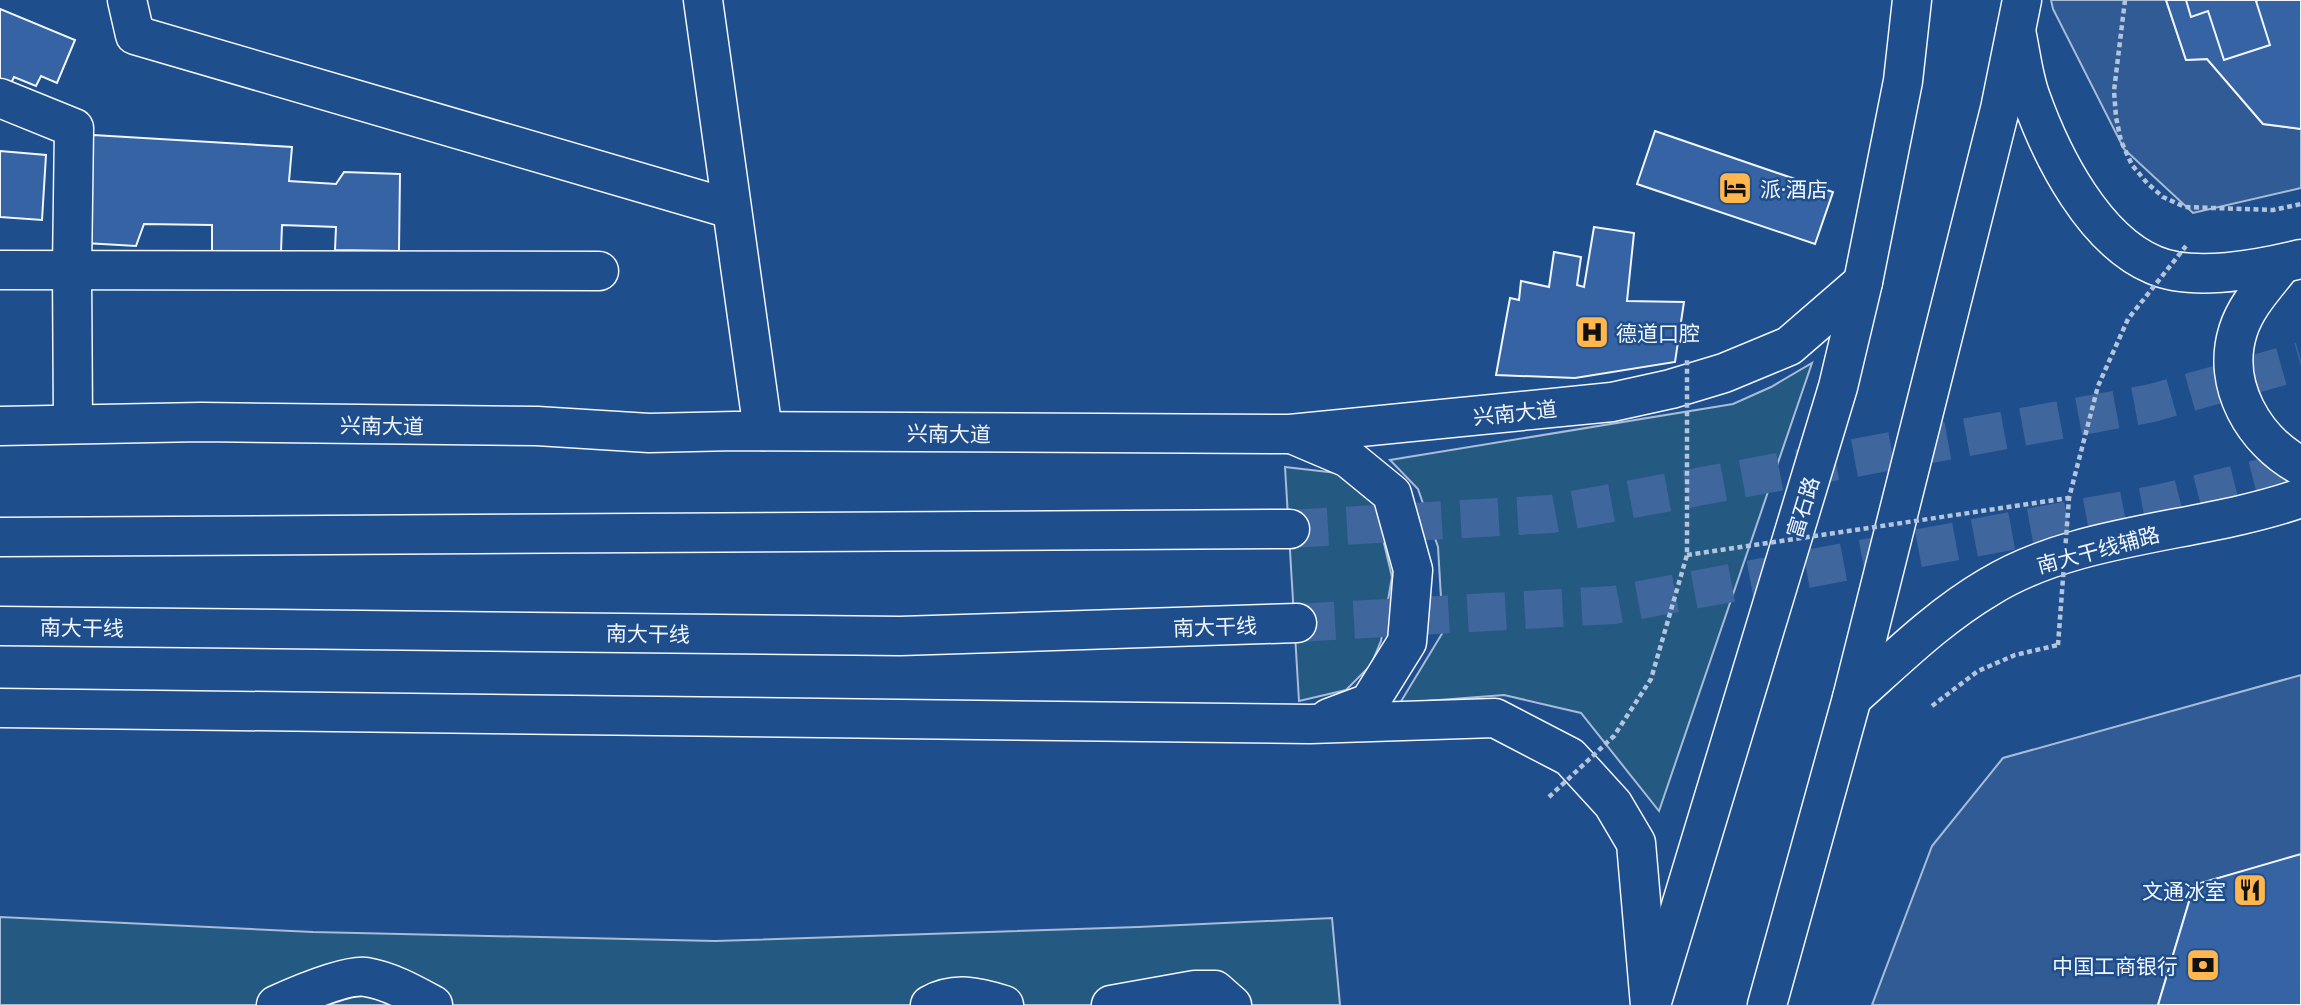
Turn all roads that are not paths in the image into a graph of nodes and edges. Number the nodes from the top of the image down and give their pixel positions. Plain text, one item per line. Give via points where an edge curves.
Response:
1 (127, 0) edge
2 (703, 0) edge
3 (1912, 0) edge
4 (2014, 16) edge
5 (0, 98) edge
6 (731, 209) junction
7 (2292, 262) edge
8 (72, 269) junction
9 (0, 270) edge
10 (598, 271) dead end
11 (1863, 282) junction
12 (73, 424) junction
13 (0, 426) edge
14 (763, 431) junction
15 (1290, 434) junction
16 (2301, 466) edge
17 (2301, 498) edge
18 (1290, 529) tunnel mouth
19 (0, 537) edge
20 (1297, 623) tunnel mouth
21 (0, 626) edge
22 (1853, 698) junction
23 (0, 708) edge
24 (1310, 724) junction
25 (276, 1005) edge
26 (433, 1005) edge
27 (930, 1005) edge
28 (1004, 1005) edge
29 (1111, 1005) edge
30 (1231, 1005) edge
31 (1651, 1005) edge
32 (1767, 1005) edge

1 - 6 main road via 135,35
2 - 6 main road
3 - 11 main road, 富石路 via 1903,81
4 - 7 main road via 2030,97 2052,148 2101,226 2129,251 2156,266 2193,273 2234,272
4 - 22 main road via 1991,145
5 - 8 main road via 74,128
6 - 14 main road
7 - 16 main road via 2251,303 2238,331 2234,361 2237,390 2250,420 2267,442
8 - 9 main road
8 - 10 main road
8 - 12 main road
11 - 15 main road, 兴南大道 via 1789,346 1671,389 1612,402
11 - 31 main road, 富石路 via 1838,387
12 - 13 main road, 兴南大道
12 - 14 main road, 兴南大道
14 - 15 main road, 兴南大道
15 - 24 main road via 1349,458 1392,494 1413,570 1407,642 1369,703
17 - 22 main road, 南大干线辅路 via 2026,568 1958,608
18 - 19 main road
20 - 21 main road, 南大干线 via 900,636
22 - 32 main road
23 - 24 main road
24 - 31 main road via 1495,718 1570,757 1613,804 1636,843
25 - 26 main road via 314,988 364,977
27 - 28 main road via 971,995
29 - 30 main road via 1214,990

